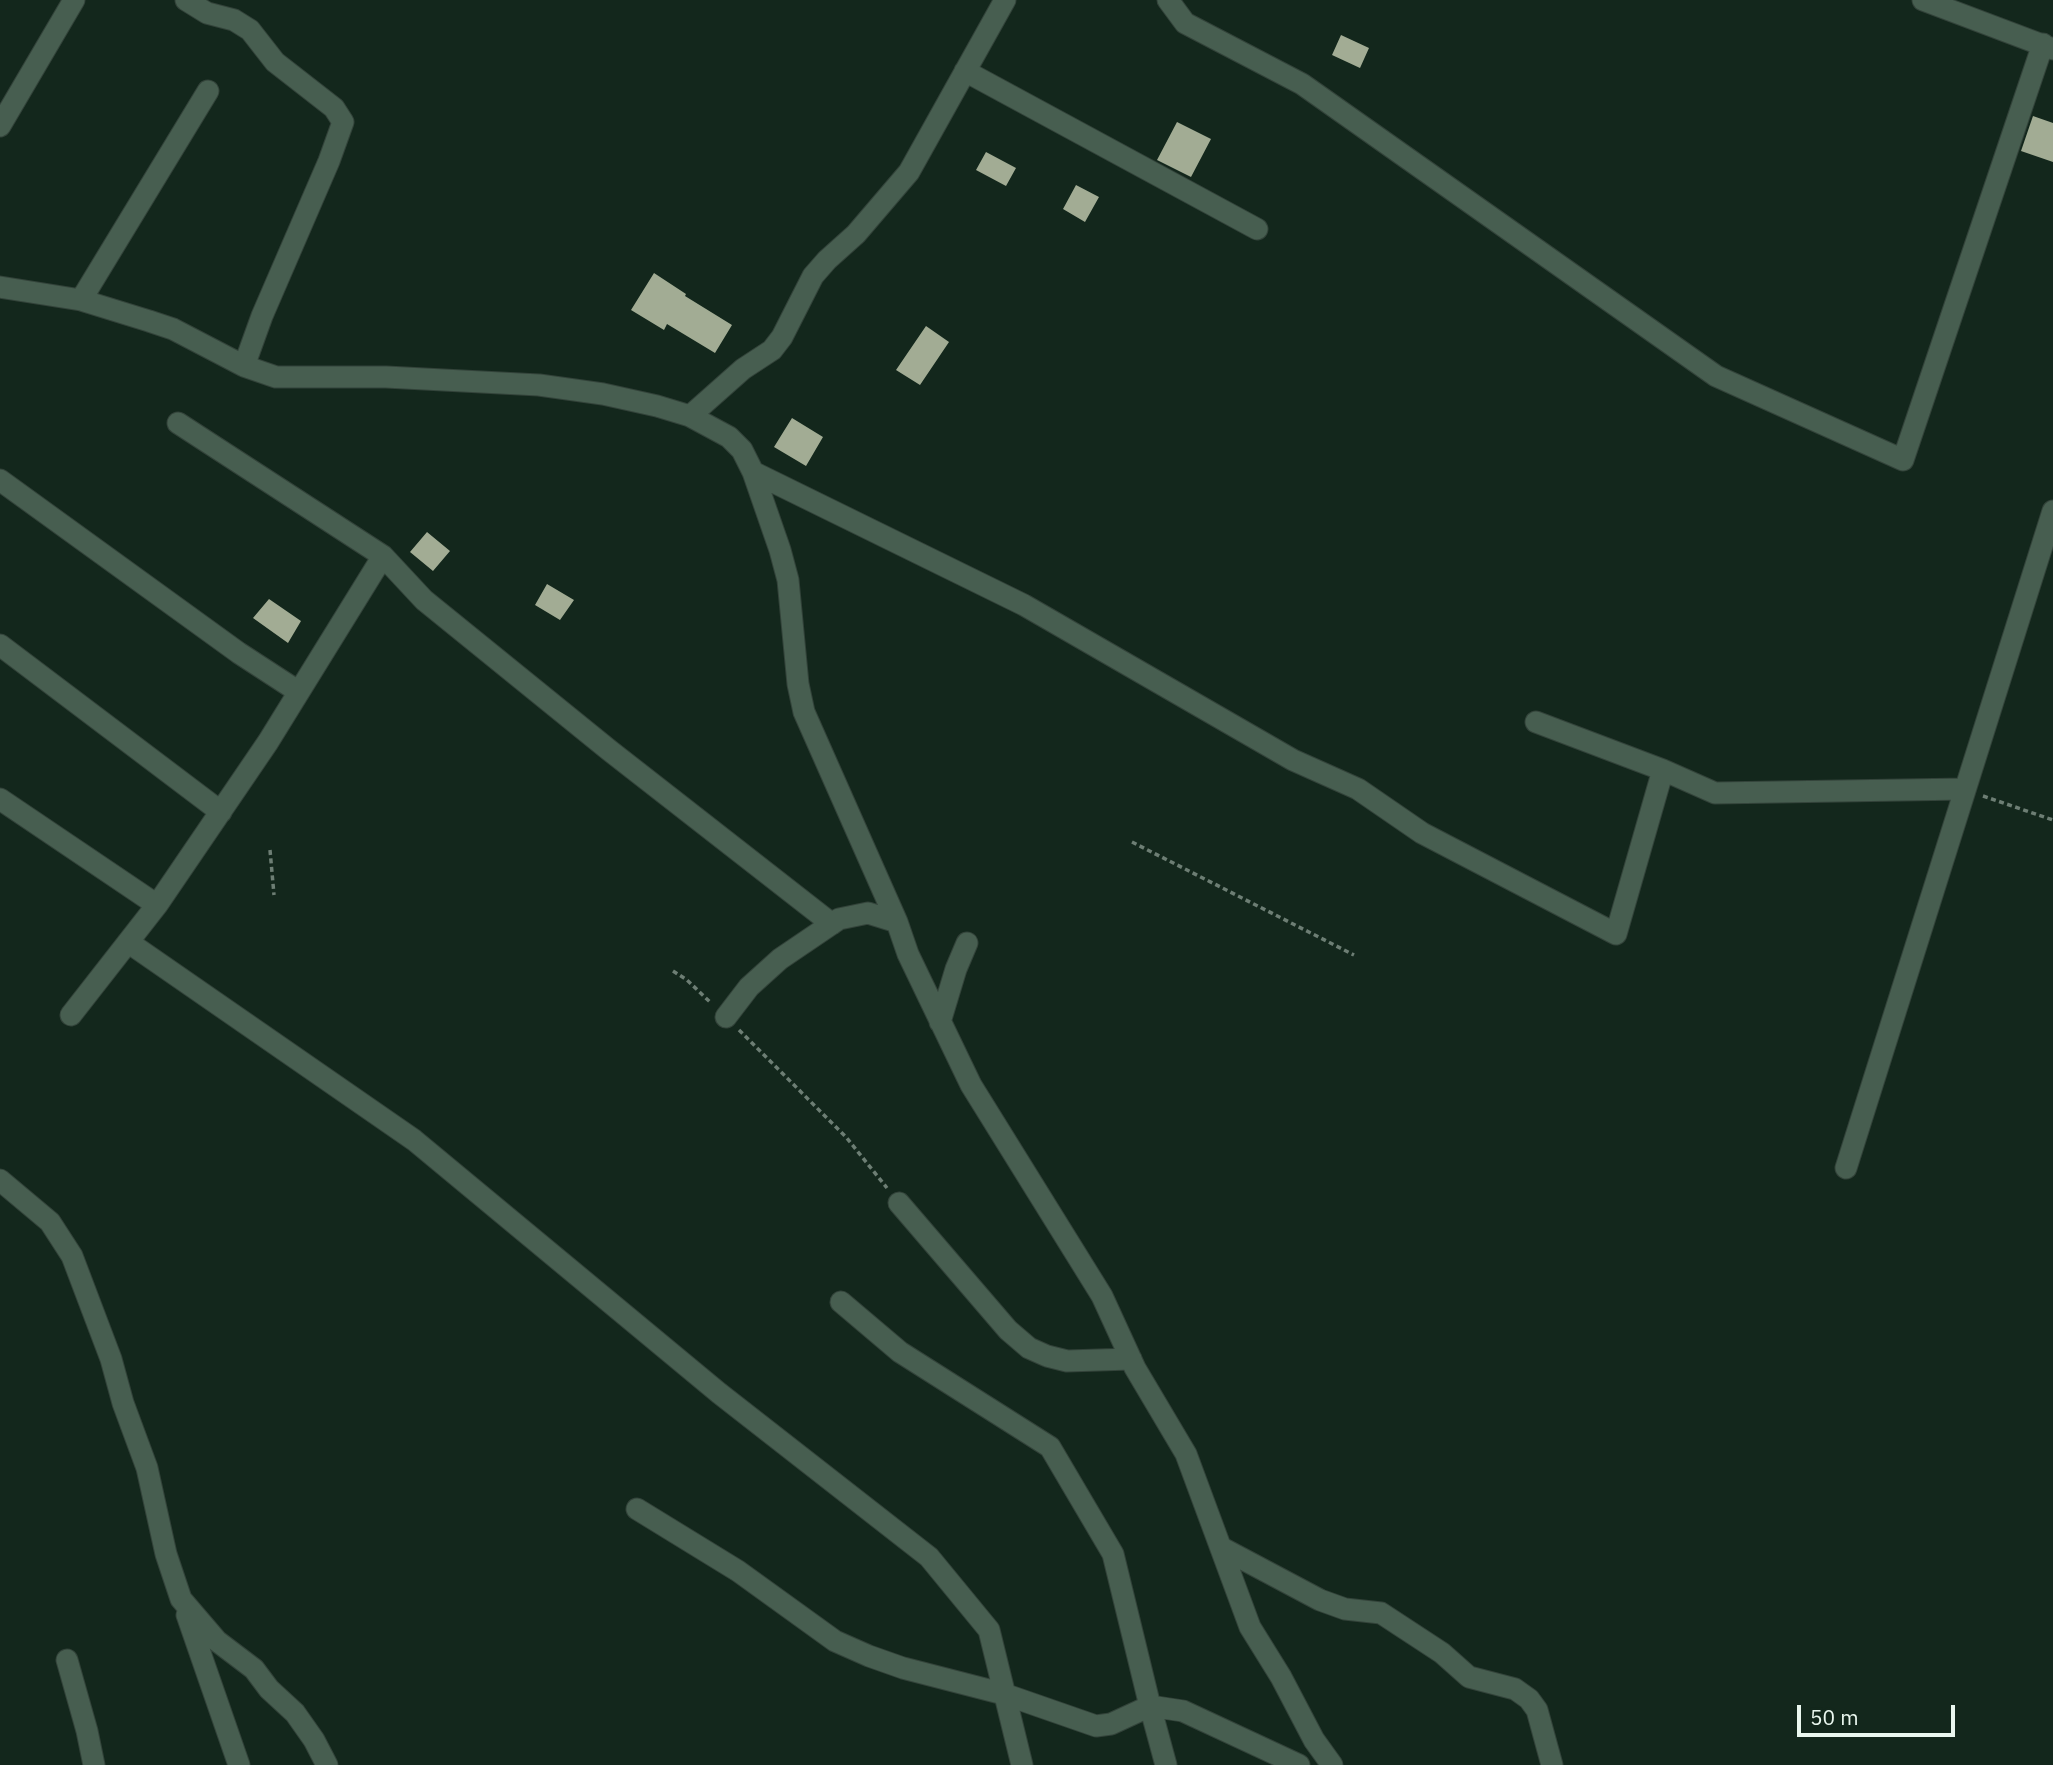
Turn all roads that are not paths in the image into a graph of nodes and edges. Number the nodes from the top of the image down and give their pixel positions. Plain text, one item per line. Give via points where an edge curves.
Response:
1 (74, 0) edge
2 (186, 0) edge
3 (1004, 0) edge
4 (1168, 0) edge
5 (1923, 0) edge
6 (2048, 47) edge
7 (965, 71) junction
8 (208, 91) dead end
9 (0, 126) edge
10 (1257, 229) dead end
11 (0, 287) edge
12 (81, 300) junction
13 (244, 366) junction
14 (690, 416) junction
15 (178, 424) dead end
16 (753, 472) junction
17 (0, 480) edge
18 (2053, 511) edge
19 (383, 556) junction
20 (0, 645) edge
21 (299, 692) junction
22 (1536, 722) dead end
23 (1663, 770) junction
24 (1965, 789) junction
25 (0, 799) edge
26 (221, 812) junction
27 (157, 905) junction
28 (897, 922) junction
29 (832, 924) junction
30 (128, 942) junction
31 (967, 943) dead end
32 (71, 1015) dead end
33 (726, 1017) road end
34 (940, 1022) junction
35 (1846, 1168) dead end
36 (0, 1180) edge
37 (899, 1203) road end
38 (841, 1302) dead end
39 (1131, 1359) junction
40 (637, 1509) dead end
41 (1222, 1548) junction
42 (181, 1599) junction
43 (67, 1660) dead end
44 (1004, 1694) junction
45 (1150, 1706) junction
46 (94, 1765) edge
47 (239, 1765) edge
48 (327, 1765) edge
49 (1022, 1765) edge
50 (1166, 1765) edge
51 (1299, 1765) edge
52 (1332, 1765) edge
53 (1552, 1765) edge

1 - 9 street
2 - 13 street via 250,30 275,62 334,108 343,122
3 - 7 street
4 - 6 street via 1185,23 1302,84 1716,376 1903,460
5 - 6 street
7 - 10 street
7 - 14 street via 909,172 813,276 772,350
8 - 12 street
11 - 12 street
12 - 13 street via 173,330
13 - 14 street via 276,377 539,385 603,394
14 - 16 street via 729,437
15 - 19 street
16 - 23 street via 1024,605 1293,760 1358,789 1422,832 1616,934
16 - 28 street via 788,580 804,712
17 - 21 street
18 - 24 street
19 - 21 street
19 - 29 street via 434,608
20 - 26 street
21 - 26 street
22 - 23 street
23 - 24 street via 1715,793
24 - 35 street
25 - 27 street
26 - 27 street
27 - 30 street
28 - 29 street via 867,913
28 - 34 street
29 - 33 street via 780,959 749,987
30 - 32 street
30 - 44 street via 414,1140 719,1393 929,1557 989,1630
31 - 34 street
34 - 39 street via 971,1085 1102,1296
36 - 42 street via 50,1222 72,1256 147,1468
37 - 39 street via 1008,1330 1029,1348 1068,1361
38 - 45 street via 900,1352 1050,1447 1113,1554
39 - 41 street via 1186,1454
40 - 44 street via 738,1571 835,1641 903,1668
41 - 52 street via 1251,1627
41 - 53 street via 1320,1600 1345,1609 1381,1612 1469,1677 1515,1689 1537,1710
42 - 47 street
42 - 48 street via 217,1641 254,1669 295,1713
43 - 46 street
44 - 45 street via 1096,1726
44 - 49 street
45 - 50 street
45 - 51 street via 1183,1711

